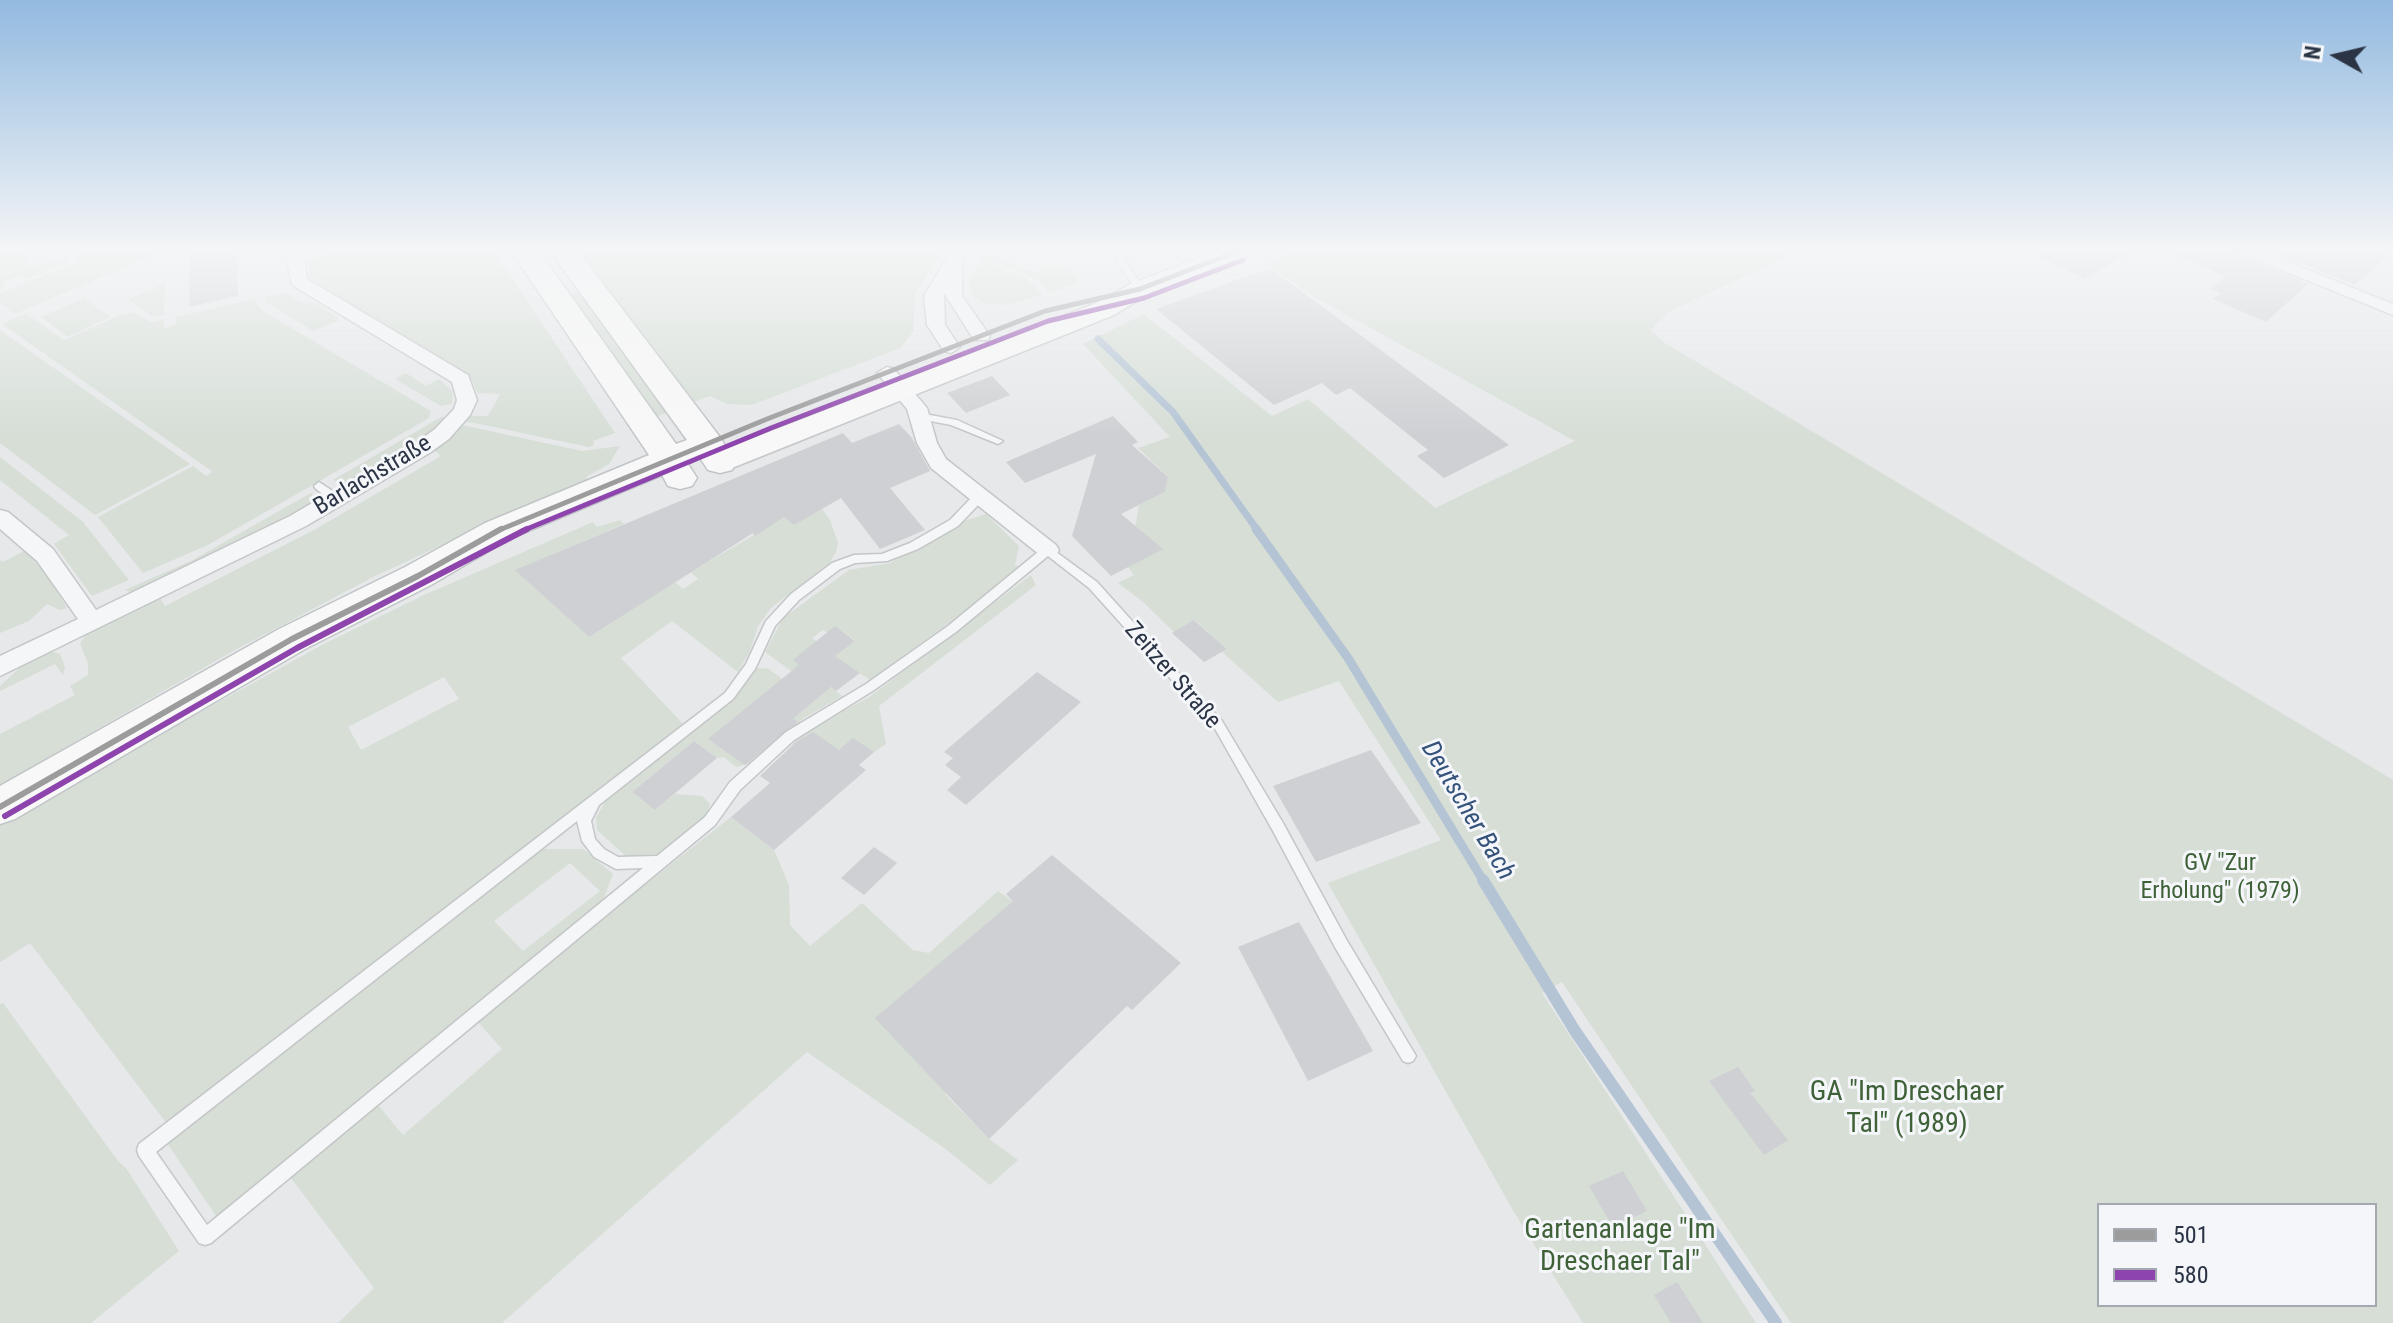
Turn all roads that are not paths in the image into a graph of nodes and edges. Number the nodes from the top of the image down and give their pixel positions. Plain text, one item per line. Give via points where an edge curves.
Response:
1 (351, 313) edge
2 (569, 313) edge
3 (610, 313) edge
4 (935, 313) edge
5 (965, 313) edge
6 (1047, 313) edge
7 (988, 345) junction
8 (960, 356) junction
9 (895, 382) junction
10 (919, 416) junction
11 (998, 441) dead end
12 (715, 452) junction
13 (674, 469) junction
14 (978, 498) junction
15 (0, 517) edge
16 (1048, 550) junction
17 (92, 622) junction
18 (0, 667) edge
19 (595, 800) junction
20 (0, 807) edge
21 (660, 861) junction
22 (1408, 1056) dead end

1 - 17 street, Barlachstraße via 461,379 467,400 463,411 442,434 328,492 212,566
2 - 13 main road
3 - 12 main road
4 - 8 street via 936,325
5 - 7 street
6 - 7 main road
7 - 8 main road
8 - 9 main road
9 - 10 street, Zeitzer Straße
9 - 12 main road
10 - 11 lane via 953,422
10 - 14 street, Zeitzer Straße via 938,463
12 - 13 main road
13 - 20 main road via 497,531 292,639
14 - 16 street, Zeitzer Straße
14 - 19 lane via 954,523 914,546 836,566 795,597 770,624 751,666 729,696
15 - 17 street via 45,555
16 - 21 lane via 952,629 790,736 735,786 710,821
16 - 22 lane, Zeitzer Straße via 1093,585 1218,724
17 - 18 street, Barlachstraße
19 - 21 lane via 584,821 599,853 616,863
19 - 21 lane via 145,1150 205,1237

